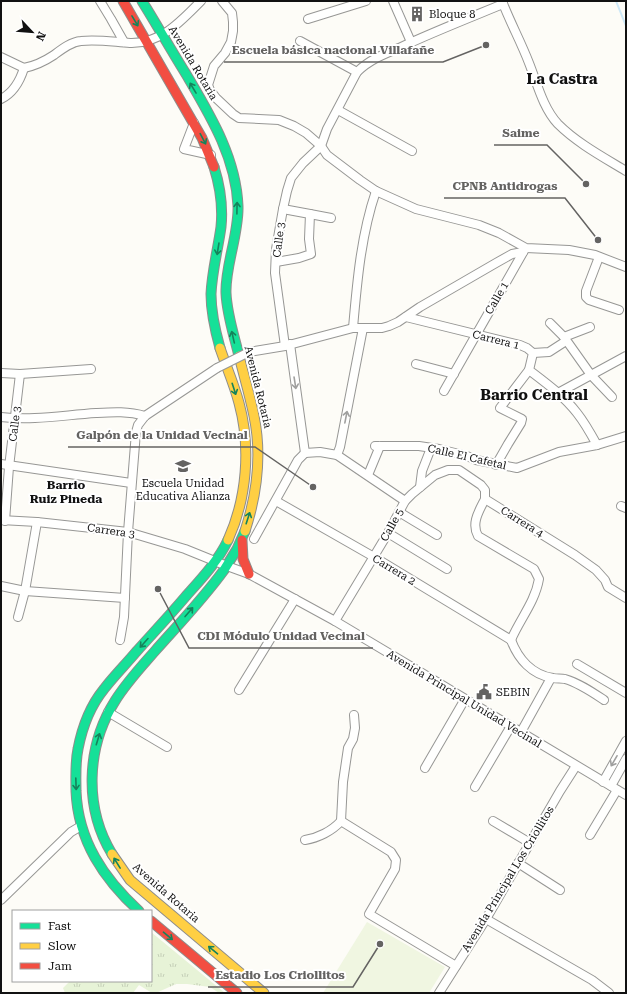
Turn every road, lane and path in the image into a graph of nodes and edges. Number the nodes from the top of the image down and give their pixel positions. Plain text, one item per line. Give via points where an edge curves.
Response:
1 (100, 1) edge
2 (123, 1) edge
3 (142, 1) edge
4 (201, 1) edge
5 (222, 1) edge
6 (366, 1) edge
7 (393, 1) edge
8 (503, 3) edge
9 (308, 19) dead end
10 (162, 36) junction
11 (300, 41) dead end
12 (124, 42) junction
13 (146, 42) junction
14 (410, 42) junction
15 (1, 57) edge
16 (24, 68) junction
17 (357, 72) junction
18 (1, 99) edge
19 (338, 110) junction
20 (194, 123) junction
21 (321, 146) junction
22 (412, 150) dead end
23 (211, 155) junction
24 (626, 171) edge
25 (376, 190) junction
26 (283, 209) junction
27 (310, 214) junction
28 (331, 218) dead end
29 (525, 250) junction
30 (599, 257) junction
31 (276, 262) junction
32 (626, 267) edge
33 (619, 310) dead end
34 (406, 317) junction
35 (550, 323) dead end
36 (590, 327) dead end
37 (353, 328) junction
38 (363, 328) junction
39 (476, 335) junction
40 (565, 339) junction
41 (288, 345) junction
42 (533, 353) junction
43 (626, 356) edge
44 (416, 364) dead end
45 (91, 369) dead end
46 (529, 370) junction
47 (1, 373) edge
48 (20, 374) junction
49 (454, 374) junction
50 (591, 375) junction
51 (444, 390) dead end
52 (558, 393) junction
53 (612, 397) dead end
54 (145, 416) junction
55 (1, 417) edge
56 (16, 419) junction
57 (626, 436) edge
58 (597, 445) junction
59 (431, 448) junction
60 (305, 453) junction
61 (337, 455) junction
62 (496, 465) junction
63 (5, 466) edge
64 (368, 475) junction
65 (131, 483) junction
66 (420, 487) junction
67 (485, 499) junction
68 (276, 501) junction
69 (405, 501) junction
70 (399, 512) junction
71 (3, 520) edge
72 (37, 522) junction
73 (128, 532) junction
74 (388, 533) junction
75 (243, 534) junction
76 (437, 535) dead end
77 (254, 539) dead end
78 (374, 557) junction
79 (216, 562) junction
80 (227, 566) junction
81 (447, 569) dead end
82 (249, 574) junction
83 (1, 586) edge
84 (25, 591) junction
85 (125, 598) junction
86 (295, 598) junction
87 (626, 598) edge
88 (18, 617) dead end
89 (335, 621) junction
90 (121, 638) dead end
91 (512, 640) junction
92 (577, 664) dead end
93 (552, 678) junction
94 (239, 690) dead end
95 (626, 693) edge
96 (465, 699) junction
97 (604, 700) dead end
98 (108, 712) junction
99 (354, 715) dead end
100 (511, 726) junction
101 (521, 732) junction
102 (626, 741) edge
103 (167, 747) dead end
104 (626, 759) edge
105 (576, 766) junction
106 (425, 768) dead end
107 (603, 782) junction
108 (475, 787) dead end
109 (614, 788) junction
110 (626, 795) edge
111 (341, 821) junction
112 (493, 821) dead end
113 (81, 826) junction
114 (590, 835) dead end
115 (304, 840) dead end
116 (530, 843) junction
117 (518, 863) junction
118 (560, 890) dead end
119 (1, 900) edge
120 (138, 910) edge
121 (486, 919) junction
122 (152, 922) edge
123 (456, 966) junction
124 (237, 993) edge
125 (264, 993) edge
126 (440, 993) edge
127 (609, 993) edge

1 - 12 street
2 -> 13 main road, Avenida Rotaria
3 - 10 main road, Avenida Rotaria
4 - 10 street
5 - 21 street via 232,13 233,31 231,42 214,66 208,85 210,90 226,109 239,118 279,120 306,133
6 - 9 street
7 - 14 street
8 - 14 street
8 - 24 street via 538,88 557,122 590,149
10 - 13 street
75 -> 10 main road, Avenida Rotaria via 256,487 258,455 254,416 228,313 226,292 236,228 236,188 224,143
11 - 17 street
12 - 13 street
12 - 16 street via 80,40 65,46 53,56
13 - 20 main road, Avenida Rotaria
14 - 17 street via 364,64
15 - 16 street
16 - 18 street via 13,91
17 - 19 street
19 - 21 street
19 - 22 street
20 -> 23 main road, Avenida Rotaria
20 - 23 street via 184,149
21 - 25 street via 327,155
21 - 26 street, Calle 3 via 291,178
23 -> 79 main road, Avenida Rotaria via 222,211 213,275 212,313 239,404 245,454 245,475 238,513 228,542
25 - 29 street via 416,209 479,225 499,233
25 - 37 street via 362,248
26 - 27 street
26 - 31 street, Calle 3
27 - 28 street
27 - 31 street via 311,254
29 - 30 street via 569,250
29 - 34 street via 496,263
29 - 39 street, Calle 1
30 - 32 street
30 - 33 street via 586,297
31 - 41 street, Calle 3 via 275,273
34 - 38 street via 389,326
34 - 39 street, Carrera 1
35 - 40 street
36 - 40 street
37 - 38 street
37 - 41 street
61 -> 38 street
39 - 42 street, Carrera 1 via 520,345
39 - 49 street, Calle 1
40 - 42 street via 549,352
40 - 50 street
41 - 54 street, bridge via 249,352 217,368
41 -> 60 street, Calle 3
42 - 46 street, Carrera 1
43 - 50 street
44 - 49 street
45 - 48 street
46 - 52 street
46 - 62 street via 500,408 522,419 522,424
47 - 48 street
48 - 56 street, Calle 3
49 - 51 street, Calle 1
50 - 52 street
50 - 53 street
52 - 58 street via 578,414
54 - 56 street via 117,412
54 - 65 street via 136,432
55 - 56 street
56 - 63 street, Calle 3
57 - 58 street, Calle El Cafetal
58 - 62 street, Calle El Cafetal via 559,452 517,468
59 - 62 street, Calle El Cafetal
59 - 64 street, Calle El Cafetal via 378,446
59 - 66 street via 422,471
60 - 61 street
60 - 68 street via 298,460
61 - 64 street
63 - 65 street
63 - 71 street, Calle 3
64 - 69 street
65 - 73 street
66 - 67 street via 435,475 448,470 459,470 481,485 485,490
66 - 69 street, Calle 5
67 - 87 street, Carrera 4 via 575,555 596,570 608,586
67 - 91 street via 474,524 478,536 534,569 540,580
68 - 77 street
68 - 78 street, Carrera 2
69 - 70 street, Calle 5
70 - 74 street, Calle 5
70 - 76 street
71 - 72 street, Carrera 3
72 - 73 street, Carrera 3
72 - 84 street
73 - 79 street, Carrera 3 via 179,547
73 - 85 street
74 - 78 street, Calle 5
74 - 81 street
75 - 80 main road, Avenida Rotaria
75 - 82 main road via 242,553
78 - 89 street, Calle 5
78 - 91 street, Carrera 2
79 - 80 street, Avenida Principal Unidad Vecinal
79 -> 113 main road, Avenida Rotaria via 104,689 93,706 78,749 76,767 77,805
80 - 82 street, Avenida Principal Unidad Vecinal
98 -> 80 main road, Avenida Rotaria via 132,678
82 - 86 street, Avenida Principal Unidad Vecinal
83 - 84 street
84 - 85 street
84 - 88 street
85 - 90 street
86 - 89 street, Avenida Principal Unidad Vecinal
86 - 94 street
89 - 96 street, Avenida Principal Unidad Vecinal
91 - 93 street via 519,657 532,670
92 - 95 street
93 - 97 street via 564,678
93 - 101 street
96 - 100 street, Avenida Principal Unidad Vecinal
96 - 106 street
98 - 103 street
125 -> 98 main road, Avenida Rotaria via 130,880 109,850 101,835 93,803 91,771 97,742
99 - 111 street via 355,728 348,748 343,782
100 - 101 street, Avenida Principal Unidad Vecinal
100 - 108 street
101 - 105 street, Avenida Principal Unidad Vecinal
102 -> 107 street
104 - 109 street
105 - 107 street, Avenida Principal Unidad Vecinal
105 - 116 street, Avenida Principal Los Criollitos
107 - 109 street, Avenida Principal Unidad Vecinal
109 - 110 street, Avenida Principal Unidad Vecinal
109 - 114 street
111 - 115 street via 320,835
111 - 123 street via 391,852 396,860 396,869 369,914
112 - 116 street
113 - 119 street via 71,832
113 - 120 main road, Avenida Rotaria via 92,856 120,893
116 - 117 street, Avenida Principal Los Criollitos
117 - 118 street
117 - 121 street, Avenida Principal Los Criollitos
121 - 123 street, Avenida Principal Los Criollitos
121 - 127 street via 592,980
122 -> 124 main road
123 - 126 street, Avenida Principal Los Criollitos

